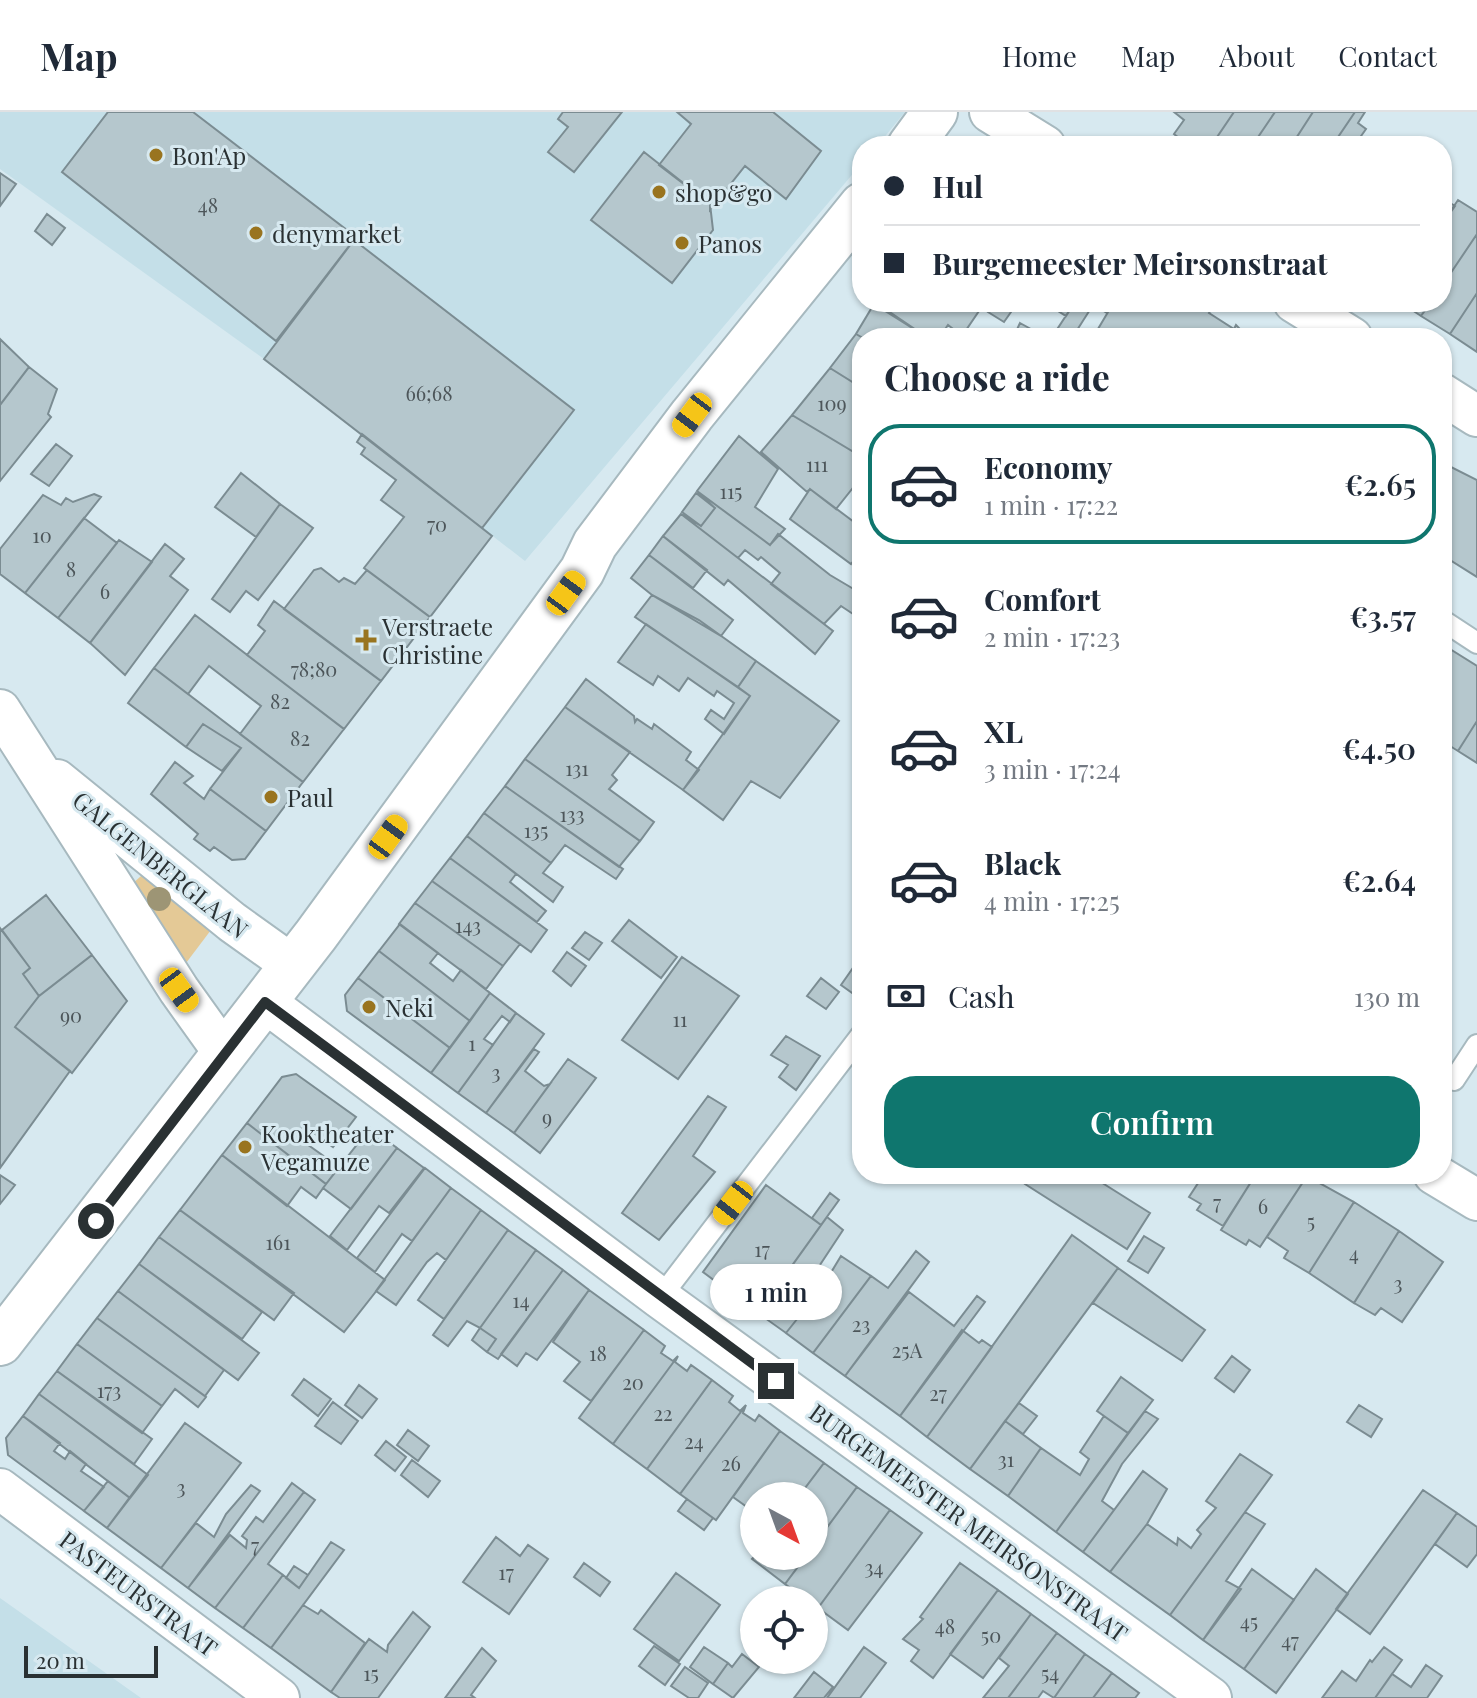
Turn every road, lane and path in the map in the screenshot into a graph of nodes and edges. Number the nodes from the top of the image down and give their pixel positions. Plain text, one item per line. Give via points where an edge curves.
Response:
1 (935, 112) edge
2 (990, 112) edge
3 (917, 136) edge
4 (1029, 136) edge
5 (852, 217) edge
6 (1307, 312) edge
7 (1327, 328) edge
8 (1452, 400) edge
9 (1477, 416) edge
10 (1452, 627) edge
11 (1477, 643) edge
12 (0, 710) edge
13 (32, 760) junction
14 (292, 965) junction
15 (265, 1002) junction
16 (1477, 1045) edge
17 (852, 1047) edge
18 (224, 1053) junction
19 (1452, 1079) edge
20 (1451, 1184) edge
21 (1477, 1200) edge
22 (660, 1298) junction
23 (0, 1343) edge
24 (0, 1489) edge
25 (279, 1698) edge
26 (1211, 1698) edge

1 - 3 main road
2 - 4 street
5 - 14 main road via 604,532 566,593
6 - 7 street
8 - 9 street
10 - 11 lane
12 - 13 street, GALGENBERGLAAN
13 - 14 street, GALGENBERGLAAN
13 - 18 street, GALGENBERGLAAN
14 - 15 main road
15 - 18 main road
15 - 22 street, BURGEMEESTER MEIRSONSTRAAT
16 - 19 lane
17 - 22 lane
18 - 23 main road
20 - 21 street
22 - 26 street, BURGEMEESTER MEIRSONSTRAAT
24 - 25 street, PASTEURSTRAAT

